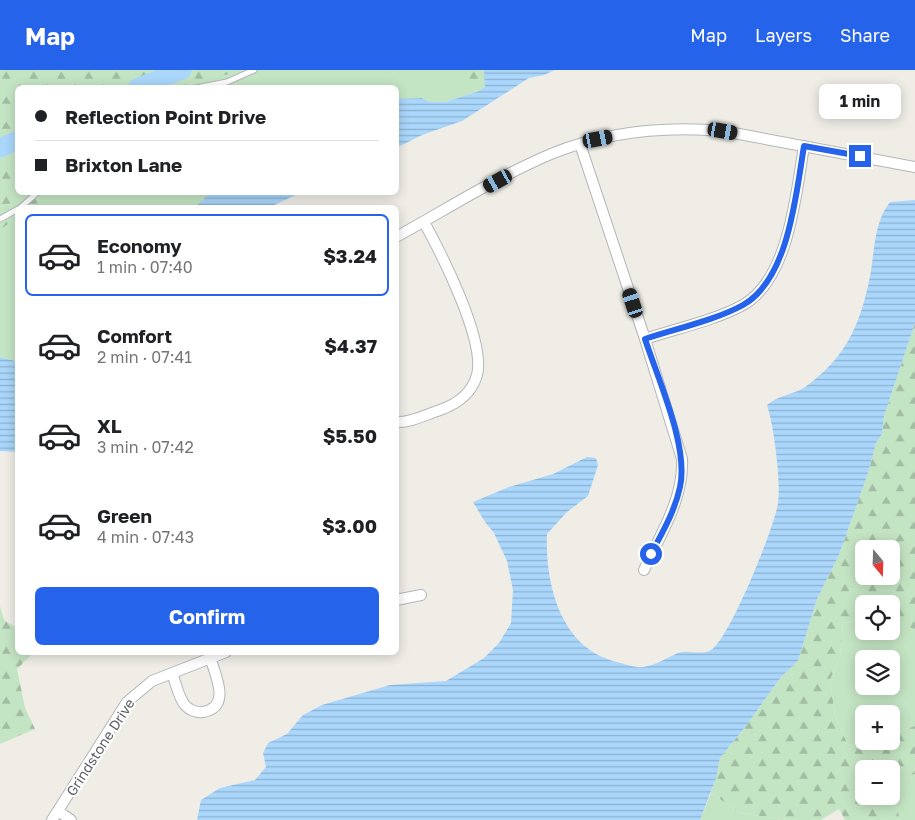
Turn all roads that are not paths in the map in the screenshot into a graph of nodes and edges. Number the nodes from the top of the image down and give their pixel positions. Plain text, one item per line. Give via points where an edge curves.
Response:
1 (254, 70) edge
2 (212, 85) edge
3 (580, 144) junction
4 (804, 146) junction
5 (915, 167) edge
6 (34, 195) edge
7 (23, 205) edge
8 (15, 210) edge
9 (0, 219) edge
10 (424, 222) junction
11 (399, 235) edge
12 (645, 339) junction
13 (399, 421) edge
14 (644, 570) dead end
15 (421, 595) dead end
16 (399, 599) edge
17 (220, 655) edge
18 (211, 660) junction
19 (172, 672) junction
20 (55, 816) edge
21 (71, 820) edge

1 - 2 lane
3 - 4 street via 645,131 692,129 723,131
3 - 10 street via 512,173
3 - 12 street
4 - 5 street
4 - 12 street via 782,255 763,288 731,311
6 - 7 lane
8 - 9 lane
10 - 11 street
10 - 13 street via 456,283 477,351 478,373 471,389 458,402
12 - 14 street via 678,442 682,471 674,507
15 - 16 street
17 - 18 street, Grindstone Drive
18 - 19 street, Grindstone Drive
18 - 19 street via 221,692 217,705 204,712 186,706
19 - 20 street, Grindstone Drive via 152,681 127,702
20 - 21 street, Grindstone Drive

